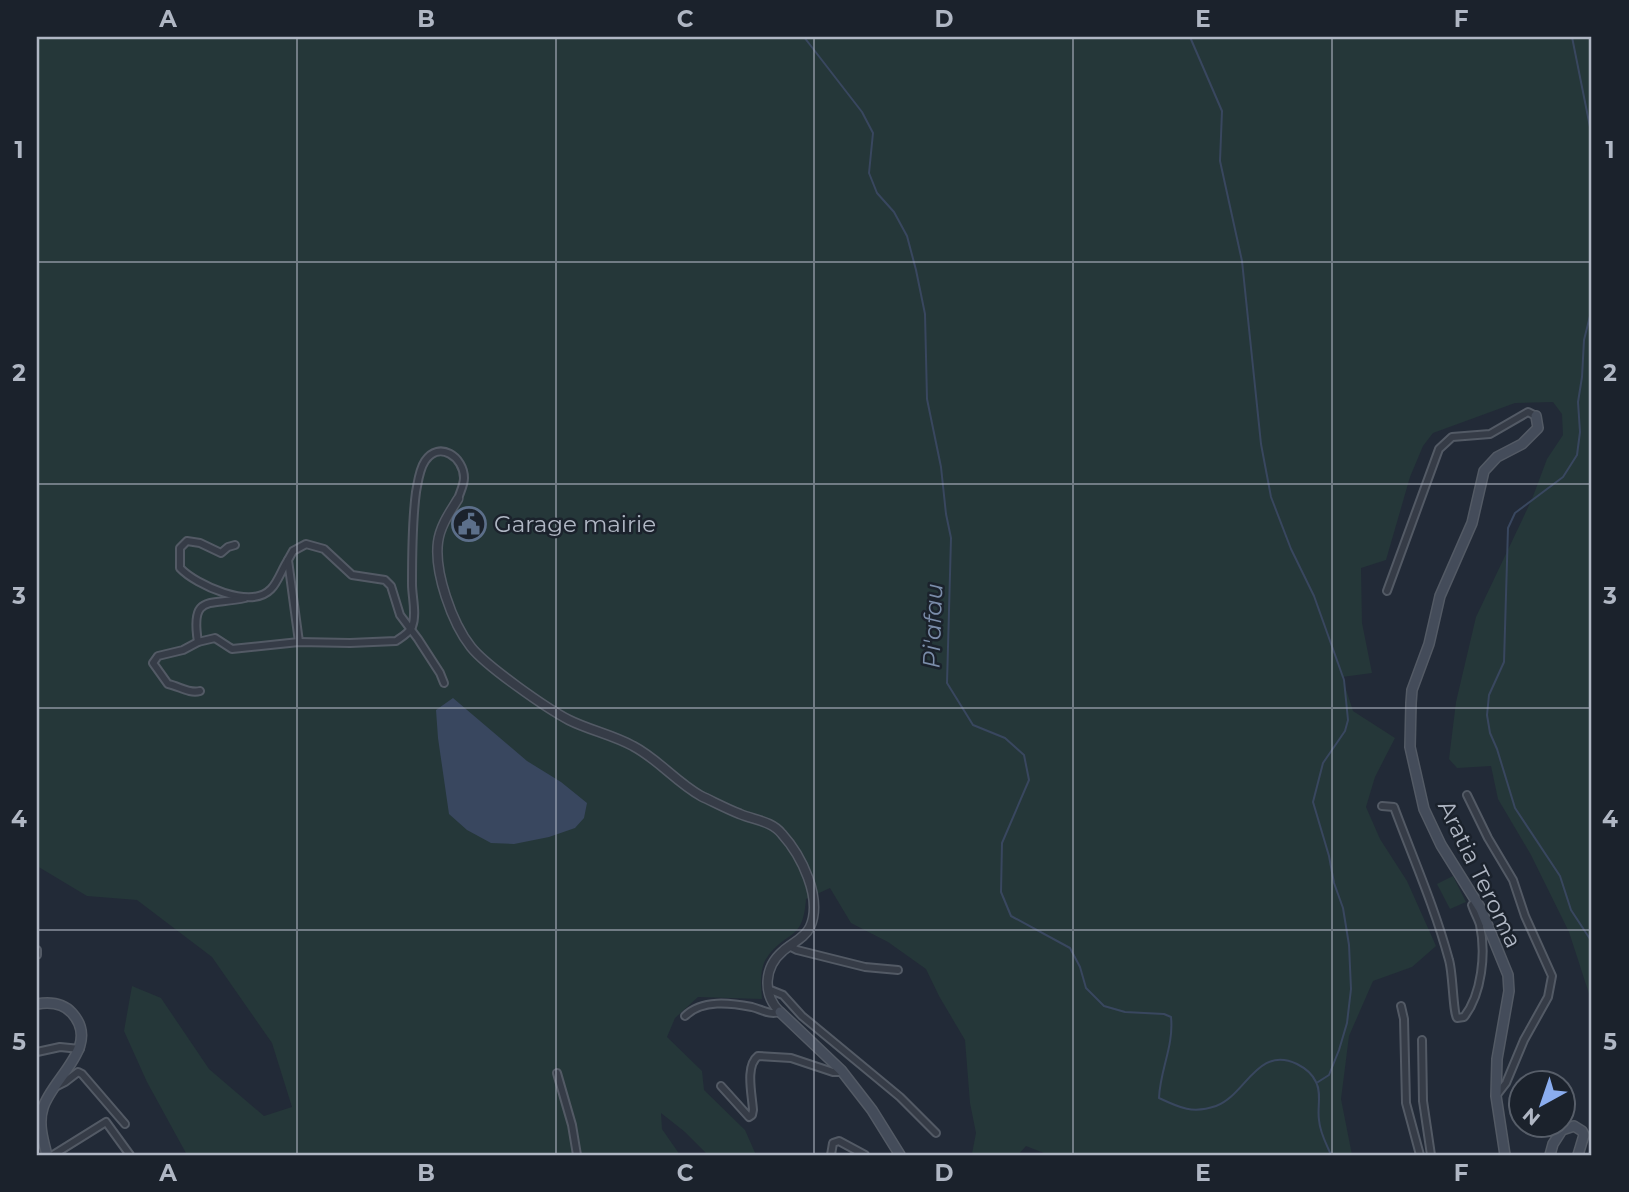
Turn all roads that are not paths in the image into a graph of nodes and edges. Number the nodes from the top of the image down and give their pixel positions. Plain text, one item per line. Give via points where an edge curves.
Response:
1 (1536, 416) joint
2 (458, 499) joint
3 (235, 545) dead end
4 (288, 560) junction
5 (1387, 591) dead end
6 (255, 596) junction
7 (411, 627) junction
8 (198, 642) junction
9 (299, 642) junction
10 (444, 683) dead end
11 (200, 691) dead end
12 (1467, 795) dead end
13 (1382, 806) dead end
14 (1476, 900) junction
15 (789, 946) junction
16 (898, 971) dead end
17 (768, 989) junction
18 (37, 1004) edge
19 (1401, 1006) dead end
20 (780, 1012) junction
21 (685, 1016) dead end
22 (1422, 1040) dead end
23 (80, 1049) junction
24 (37, 1052) edge
25 (843, 1072) junction
26 (557, 1073) dead end
27 (721, 1086) dead end
28 (53, 1087) junction
29 (1496, 1096) junction
30 (125, 1124) dead end
31 (936, 1133) dead end
32 (47, 1155) edge
33 (53, 1155) edge
34 (130, 1155) edge
35 (578, 1155) edge
36 (831, 1155) edge
37 (866, 1155) edge
38 (900, 1155) edge
39 (1420, 1155) edge
40 (1431, 1155) edge
41 (1505, 1155) edge
42 (1550, 1155) edge
43 (1578, 1155) edge

1 - 5 street via 1528,412 1490,434 1458,436 1445,442 1432,464
1 - 14 main road, Aratia Teroma via 1538,428 1532,435 1484,471 1472,523 1444,584 1412,690 1410,747 1424,810
2 - 7 street via 464,477 461,465 453,455 437,451 422,467 416,496
2 - 15 street via 438,540 437,558 458,626 472,648 567,719 632,745 680,783 738,814 775,826 802,866 815,912 807,932
3 - 6 street via 221,553 187,541 180,548 180,568 220,592
4 - 6 street via 272,588
4 - 7 street via 298,547 315,545 352,575 385,580 400,615
4 - 9 street
6 - 8 street via 202,606 196,620
7 - 9 street via 396,641
7 - 10 street
8 - 9 street via 215,638 232,649
8 - 11 street via 158,656 153,663 168,684
12 - 29 street via 1513,880 1552,980 1548,997
13 - 14 street via 1394,807 1432,905 1453,974 1457,1018 1471,1007 1479,979 1482,938 1472,905
14 - 29 main road, Aratia Teroma via 1508,975
15 - 16 street
15 - 17 street via 769,970
17 - 20 street
17 - 31 street via 783,995
18 - 23 main road via 54,1003 73,1014 80,1029
19 - 39 street via 1406,1103
20 - 21 street via 706,1005
20 - 25 main road
22 - 40 street via 1423,1101
23 - 24 street
23 - 28 main road
25 - 27 street via 791,1058 758,1056 750,1068 753,1110 749,1117
25 - 38 main road
26 - 35 street
28 - 30 street via 82,1073
28 - 32 main road via 40,1119
29 - 41 main road, Aratia Teroma
33 - 34 street via 106,1122
36 - 37 street via 833,1143 839,1141
42 - 43 main road via 1562,1130 1574,1126 1584,1135

